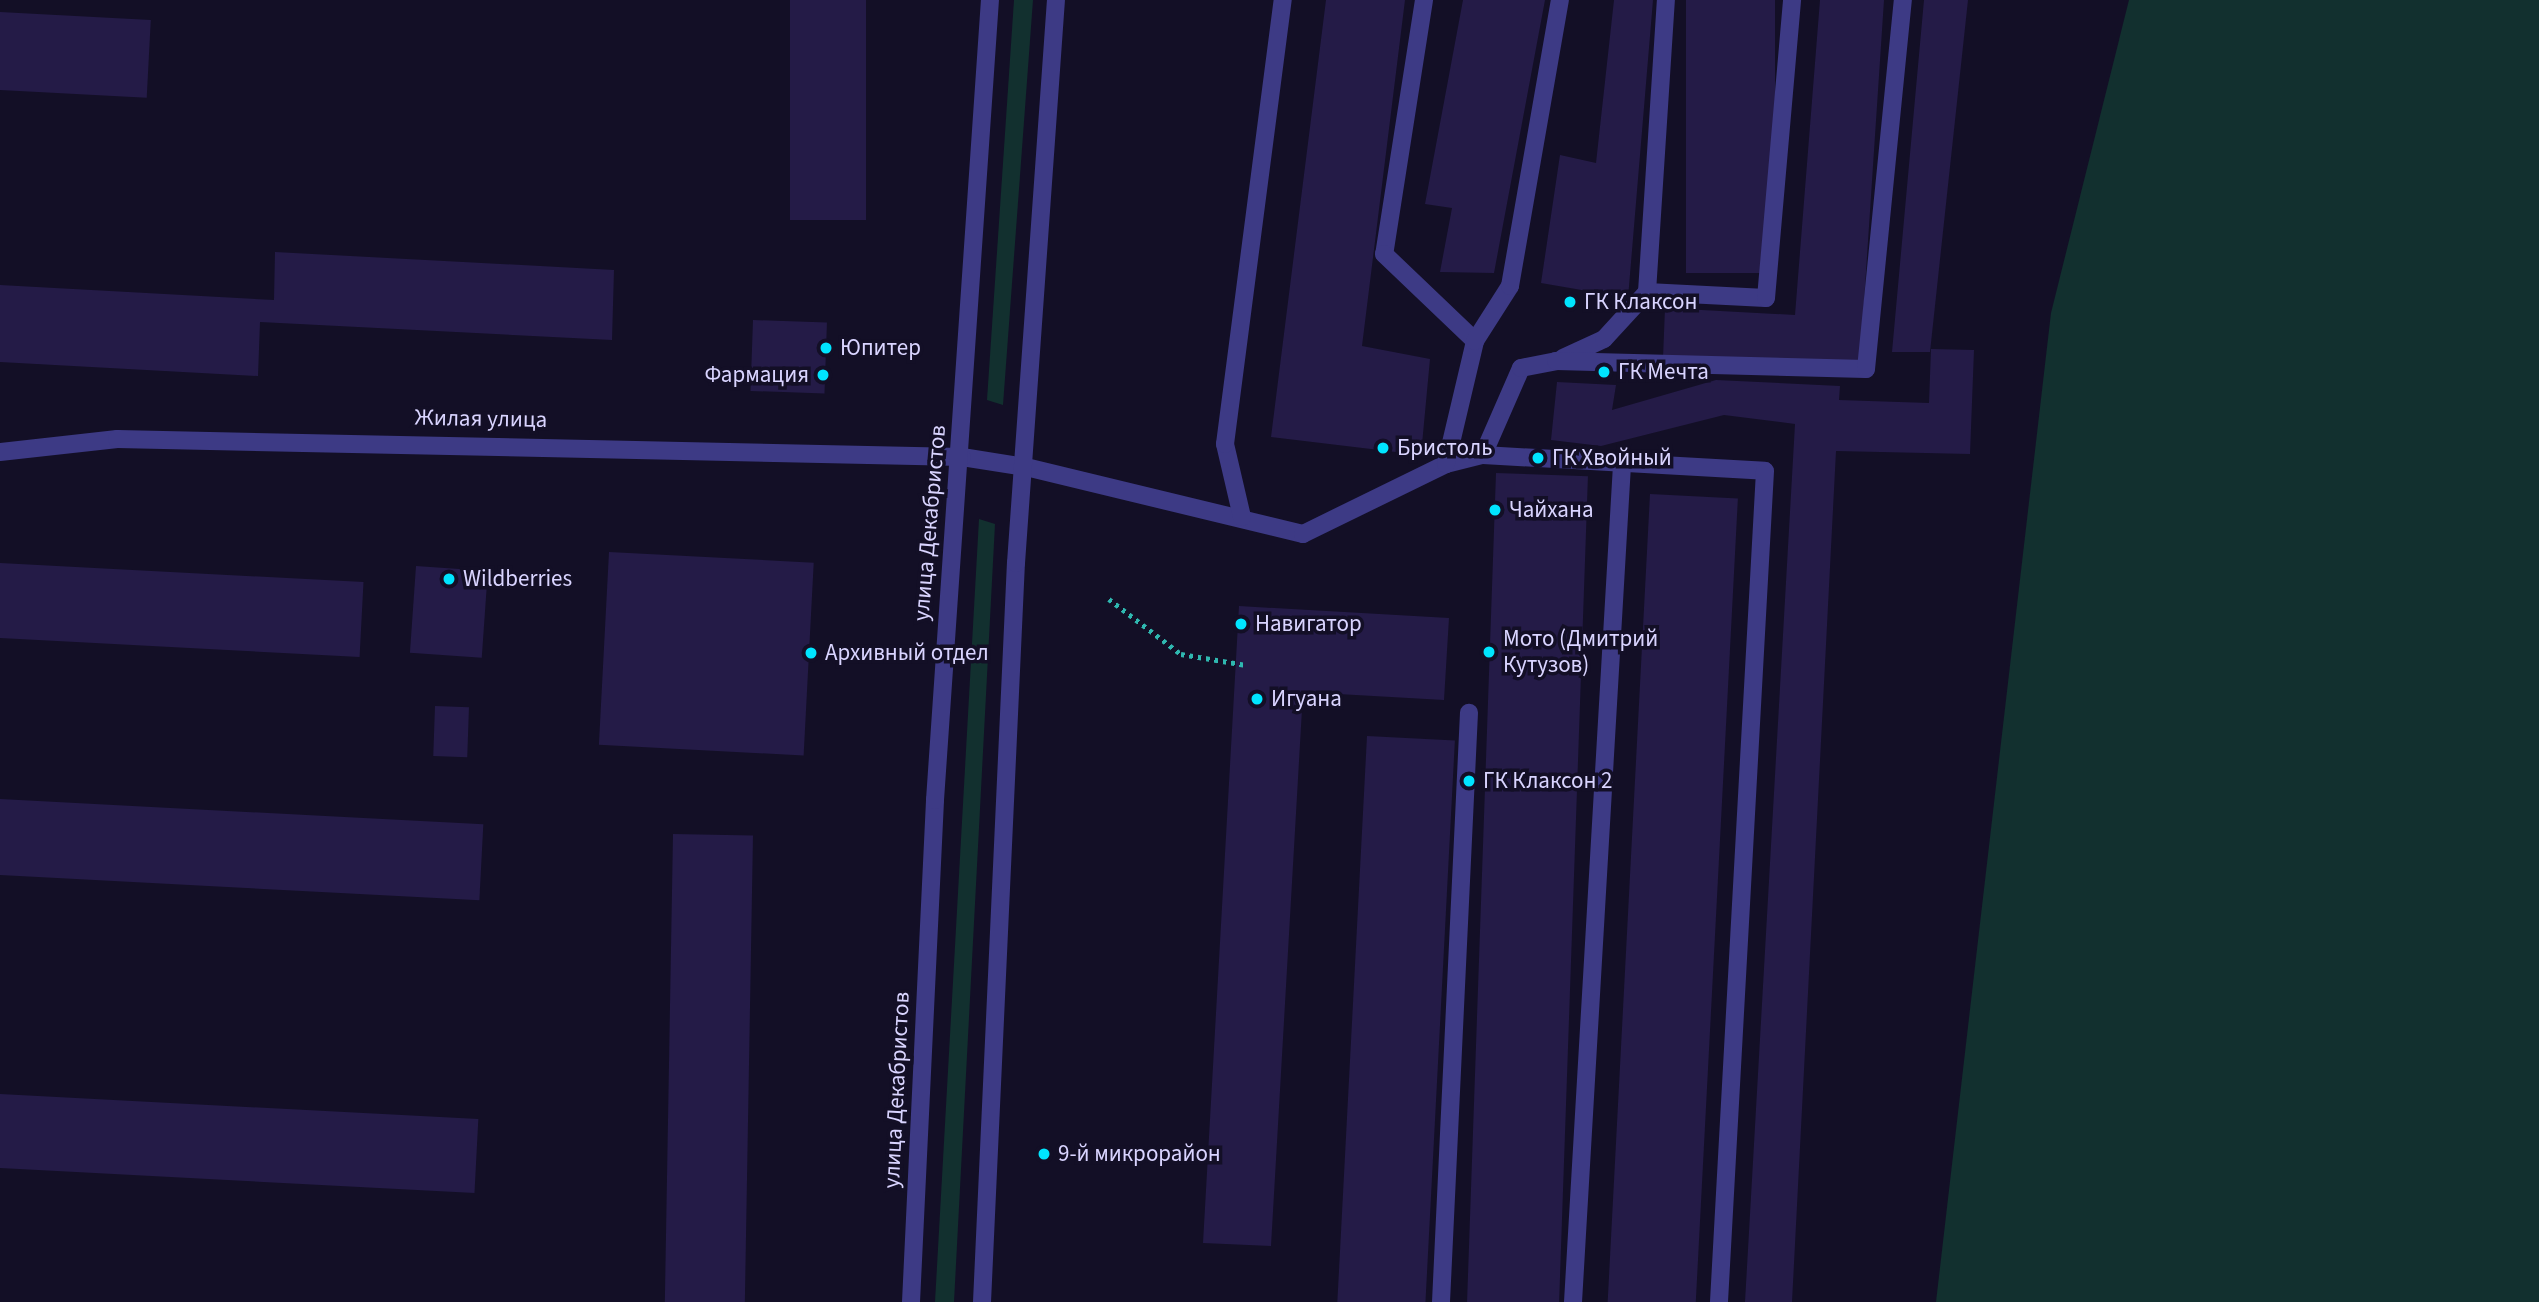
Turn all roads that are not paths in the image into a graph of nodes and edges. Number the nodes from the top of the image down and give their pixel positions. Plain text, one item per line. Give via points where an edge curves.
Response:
1 (990, 0) edge
2 (1056, 0) edge
3 (1283, 0) edge
4 (1424, 0) edge
5 (1560, 0) edge
6 (1666, 0) edge
7 (1792, 0) edge
8 (1902, 0) edge
9 (1647, 292) junction
10 (1475, 341) junction
11 (1556, 361) junction
12 (0, 453) edge
13 (1483, 455) junction
14 (962, 457) junction
15 (1446, 464) junction
16 (1622, 464) junction
17 (1026, 467) junction
18 (1242, 517) junction
19 (1469, 713) dead end
20 (911, 1302) edge
21 (982, 1302) edge
22 (1441, 1302) edge
23 (1573, 1302) edge
24 (1719, 1302) edge

1 - 14 street, улица Декабристов
2 - 17 street
3 - 18 street via 1225,444
4 - 10 street via 1384,254
5 - 10 street via 1510,286
6 - 9 street
7 - 9 street via 1766,298
8 - 11 street via 1866,369
9 - 11 street via 1604,339
10 - 15 street
11 - 13 street via 1521,368
12 - 14 street, Жилая улица via 117,439
13 - 15 street, Жилая улица
13 - 16 street, Жилая улица
14 - 17 street, Жилая улица
14 - 20 street, улица Декабристов via 936,787
15 - 18 street, Жилая улица via 1303,534
16 - 23 street
16 - 24 street, Жилая улица via 1765,471
17 - 18 street, Жилая улица
17 - 21 street
19 - 22 street

